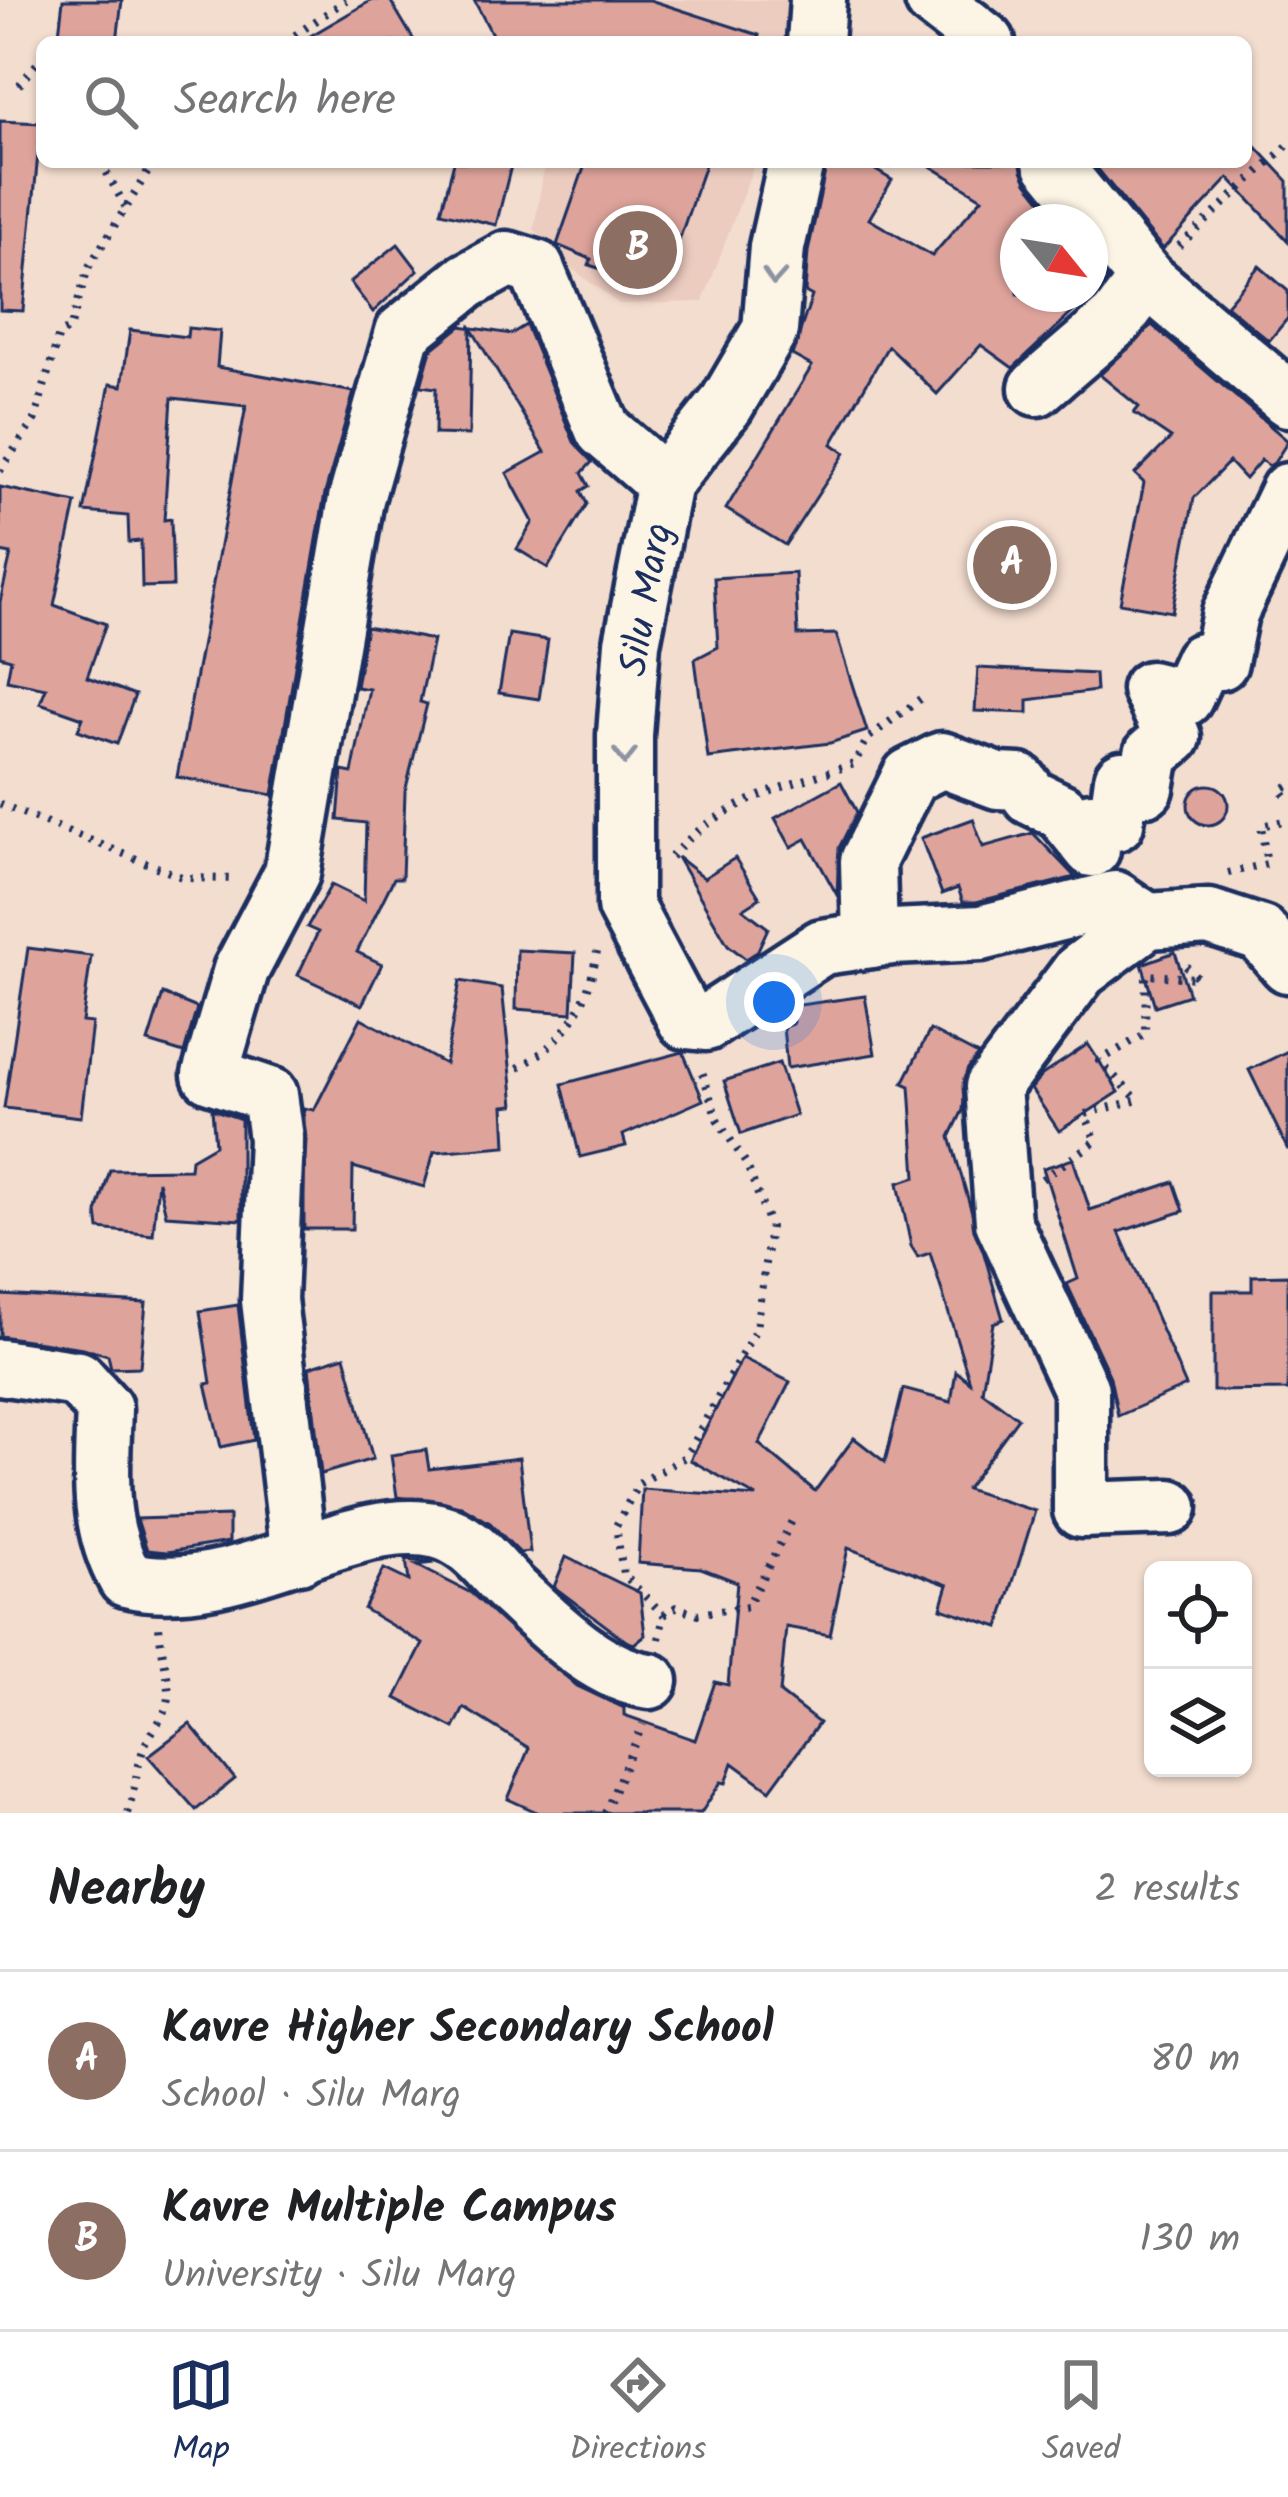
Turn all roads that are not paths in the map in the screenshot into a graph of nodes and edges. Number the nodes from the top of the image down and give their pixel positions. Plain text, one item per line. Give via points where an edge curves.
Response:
1 (818, 0) edge
2 (933, 0) edge
3 (815, 36) edge
4 (979, 36) edge
5 (795, 168) edge
6 (1056, 168) edge
7 (1147, 279) junction
8 (1037, 388) dead end
9 (1288, 399) edge
10 (664, 483) junction
11 (1288, 491) edge
12 (1159, 935) junction
13 (870, 940) junction
14 (1288, 965) edge
15 (0, 1367) edge
16 (1170, 1508) dead end
17 (299, 1556) junction
18 (650, 1681) road end

1 - 3 street
2 - 4 street
5 -> 10 street, Silu Marg via 770,330 726,405
6 - 7 street
7 - 8 street via 1117,319
7 - 9 street
10 -> 13 street, Silu Marg via 632,643 626,906 703,1018 822,947
10 - 17 street via 603,430 536,268 507,260 403,332 356,500 292,873 241,970 210,1075 270,1095 269,1300
11 - 13 street via 1230,613 1220,662 1202,661 1185,698 1150,688 1173,736 1152,754 1146,788 1122,779 1116,823 1091,820 1093,849 1062,812 1020,782 942,760 910,776 868,861
12 - 13 street via 1115,899 981,933
12 - 14 street via 1209,917 1261,934
12 - 16 street via 1080,971 993,1087 1003,1222 1081,1390 1081,1510
15 - 17 street via 78,1379 104,1408 102,1513 126,1580 159,1587
17 - 18 street via 383,1532 434,1530 463,1540 618,1677

